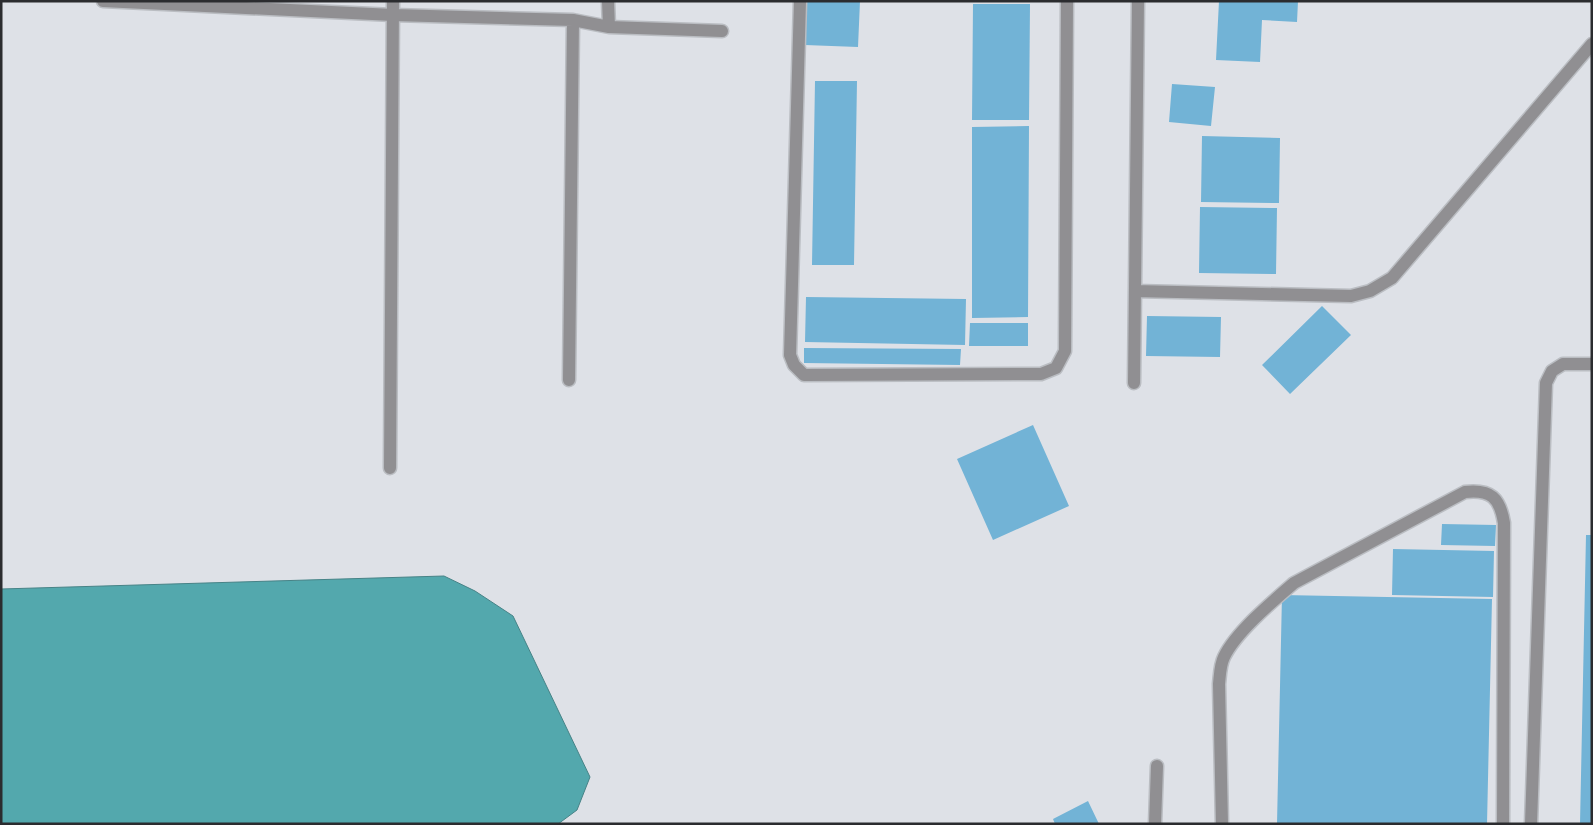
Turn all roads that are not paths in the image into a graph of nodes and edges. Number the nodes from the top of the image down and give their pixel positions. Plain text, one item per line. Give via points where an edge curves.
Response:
1 (103, 1) edge
2 (393, 1) edge
3 (608, 1) edge
4 (800, 1) edge
5 (1067, 1) edge
6 (1138, 1) edge
7 (393, 15) junction
8 (573, 20) junction
9 (608, 27) junction
10 (722, 31) dead end
11 (1592, 44) edge
12 (1135, 291) junction
13 (1592, 364) edge
14 (569, 380) dead end
15 (1134, 383) dead end
16 (390, 468) dead end
17 (1157, 766) dead end
18 (1155, 824) edge
19 (1222, 824) edge
20 (1503, 824) edge
21 (1531, 824) edge

1 - 7 lane
2 - 7 lane
3 - 9 lane
4 - 5 lane via 790,355 804,375 1041,374 1056,368 1065,351
6 - 12 lane
7 - 8 lane
7 - 16 lane
8 - 9 lane
8 - 14 lane
9 - 10 lane
11 - 12 lane via 1392,278 1370,291 1350,296
12 - 15 lane
13 - 21 lane via 1564,364 1552,371 1546,383
17 - 18 lane
19 - 20 lane via 1220,670 1236,638 1294,583 1465,492 1476,491 1486,492 1495,498 1501,507 1504,523

